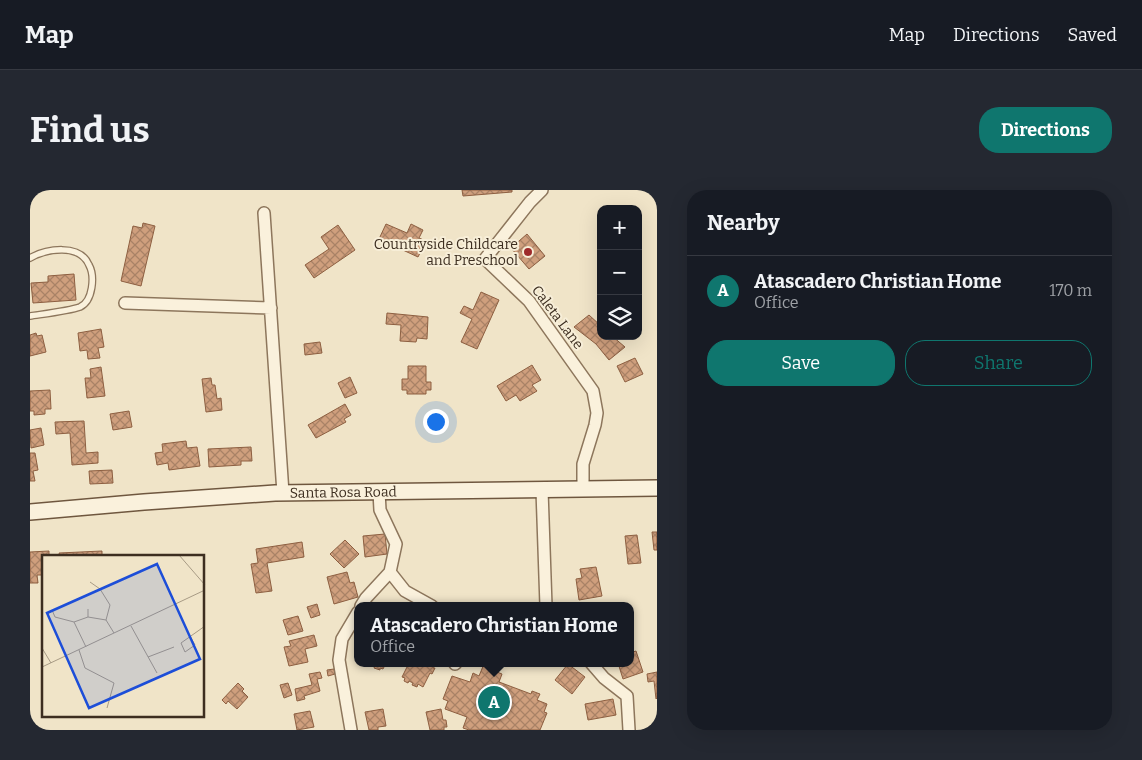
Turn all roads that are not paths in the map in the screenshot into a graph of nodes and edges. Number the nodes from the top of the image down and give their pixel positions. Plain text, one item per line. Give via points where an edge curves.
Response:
1 (542, 190) edge
2 (264, 213) dead end
3 (30, 258) edge
4 (125, 303) dead end
5 (271, 308) junction
6 (30, 316) edge
7 (657, 488) edge
8 (582, 489) junction
9 (542, 490) junction
10 (283, 492) junction
11 (379, 492) junction
12 (30, 512) edge
13 (390, 572) junction
14 (364, 602) edge
15 (424, 602) edge
16 (546, 602) edge
17 (354, 619) edge
18 (594, 667) edge
19 (351, 730) edge
20 (628, 730) edge

1 - 8 street, Caleta Lane via 485,259 529,301 593,391 596,425 583,464
2 - 5 street
3 - 6 lane via 48,251 75,253 89,264 91,282 88,300 81,307
4 - 5 street
5 - 10 street
7 - 8 street, Santa Rosa Road
8 - 9 street, Santa Rosa Road
9 - 11 street, Santa Rosa Road
9 - 16 street
10 - 11 street, Santa Rosa Road
10 - 12 street, Santa Rosa Road
11 - 13 street via 380,510 396,544
13 - 14 street
13 - 15 street via 405,592
17 - 19 street via 342,639 339,660
18 - 20 street via 627,696

